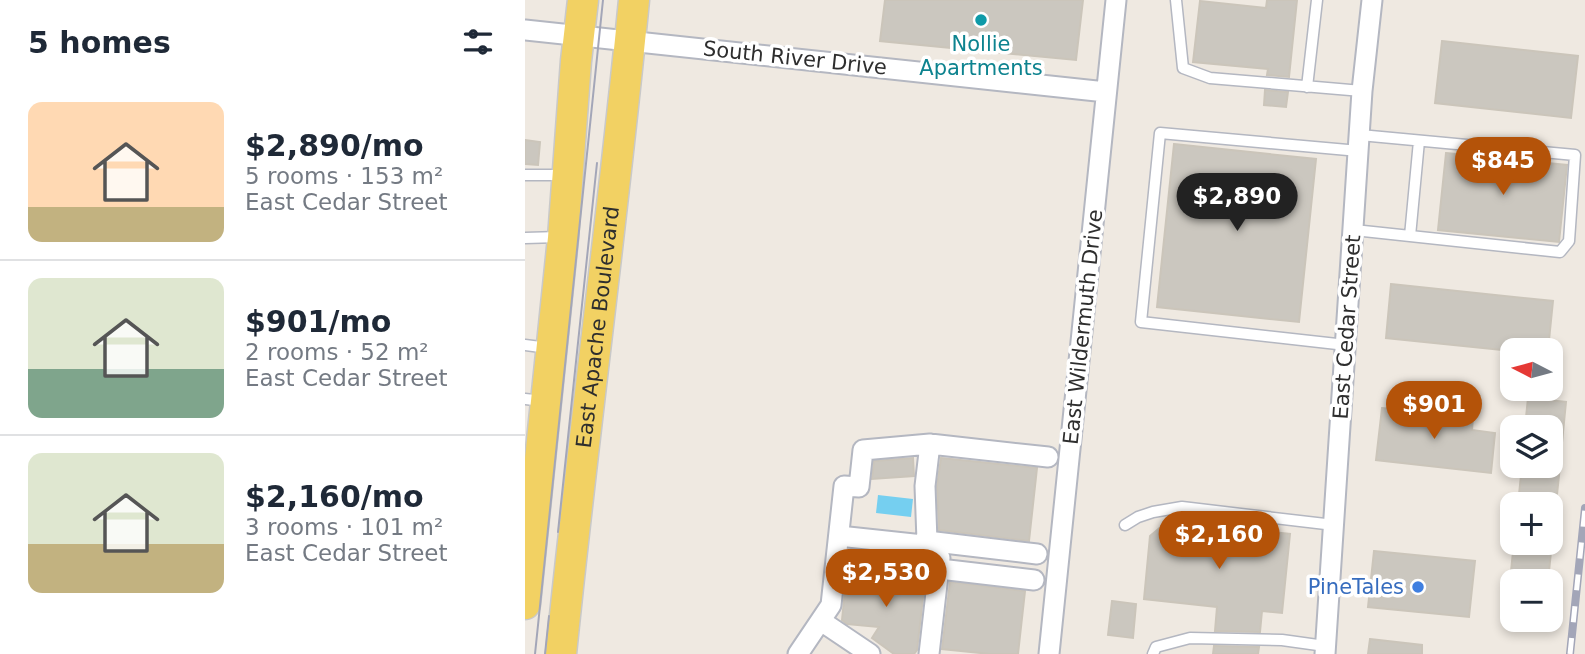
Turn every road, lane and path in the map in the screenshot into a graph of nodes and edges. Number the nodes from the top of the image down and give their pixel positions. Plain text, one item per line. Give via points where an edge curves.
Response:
1 (583, 0) edge
2 (634, 0) edge
3 (1116, 0) edge
4 (1176, 0) edge
5 (1317, 0) edge
6 (1372, 0) edge
7 (525, 30) edge
8 (579, 36) junction
9 (630, 40) junction
10 (1307, 87) junction
11 (1362, 91) junction
12 (1106, 92) junction
13 (1419, 141) junction
14 (1359, 143) junction
15 (525, 175) edge
16 (568, 175) junction
17 (1354, 230) junction
18 (1410, 236) junction
19 (525, 237) edge
20 (563, 238) junction
21 (1346, 345) junction
22 (538, 347) edge
23 (536, 400) edge
24 (930, 444) junction
25 (1048, 457) dead end
26 (1125, 525) dead end
27 (1335, 525) junction
28 (839, 536) junction
29 (934, 542) junction
30 (1037, 554) dead end
31 (837, 557) junction
32 (939, 569) junction
33 (1034, 580) dead end
34 (525, 604) edge
35 (821, 621) junction
36 (1325, 650) edge
37 (561, 654) edge
38 (798, 654) edge
39 (870, 654) edge
40 (929, 654) edge
41 (1049, 654) edge
42 (1153, 654) edge

1 - 8 main road, East Apache Boulevard
2 - 9 main road, East Apache Boulevard
3 - 12 street, East Wildermuth Drive
4 - 10 lane via 1183,68 1210,78
5 - 10 lane
6 - 11 street, East Cedar Street
7 - 8 street, South River Drive
8 - 9 street, South River Drive
8 - 16 main road, East Apache Boulevard
9 - 12 street, South River Drive
9 - 37 main road, East Apache Boulevard
10 - 11 lane
11 - 14 street, East Cedar Street
12 - 41 street, East Wildermuth Drive
13 - 14 lane
13 - 18 lane
13 - 18 lane via 1575,155 1569,241 1560,252
14 - 17 street, East Cedar Street
14 - 21 lane via 1160,133 1141,322
15 - 16 lane
16 - 20 main road, East Apache Boulevard
17 - 18 lane
17 - 21 street, East Cedar Street
19 - 20 lane
20 - 22 main road, East Apache Boulevard
21 - 27 street, East Cedar Street
22 - 23 main road, East Apache Boulevard
23 - 34 main road, East Apache Boulevard
24 - 25 street
24 - 28 street via 863,450 859,487 844,486
24 - 29 street via 925,486
26 - 27 lane via 1153,512 1182,508
27 - 36 street, East Cedar Street
28 - 29 street via 923,545
28 - 31 street
29 - 30 street
29 - 32 street
31 - 32 street
31 - 35 street via 831,605
32 - 33 street
32 - 40 street
35 - 38 street
35 - 39 street
36 - 42 lane via 1282,640 1190,638 1156,646

